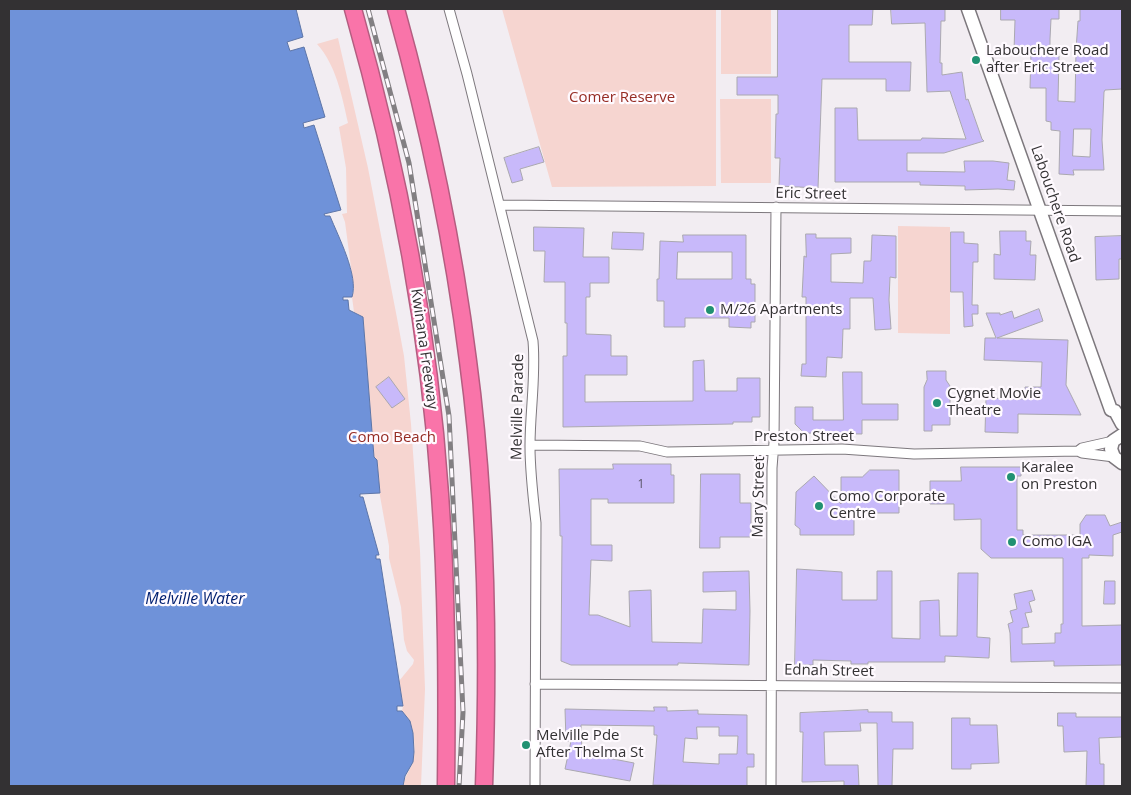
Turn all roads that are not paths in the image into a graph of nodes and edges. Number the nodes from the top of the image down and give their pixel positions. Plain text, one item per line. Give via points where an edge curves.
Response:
1 (353, 9) edge
2 (396, 9) edge
3 (449, 9) edge
4 (968, 9) edge
5 (500, 205) junction
6 (776, 207) junction
7 (1041, 211) junction
8 (1122, 211) edge
9 (1111, 410) junction
10 (1122, 424) edge
11 (1117, 438) edge
12 (530, 445) junction
13 (773, 449) junction
14 (1078, 450) junction
15 (1120, 462) edge
16 (535, 684) junction
17 (771, 685) junction
18 (1122, 688) edge
19 (446, 786) edge
20 (484, 786) edge
21 (535, 786) edge
22 (771, 786) edge

1 - 19 highway, Kwinana Freeway via 391,159 418,304 433,412 447,632
2 - 20 highway via 440,187 468,361 485,563
3 - 5 street, Melville Parade
4 - 7 main road, Labouchere Road
5 - 6 street, Eric Street
5 - 12 street, Melville Parade via 533,341 535,381
6 - 7 street, Eric Street
6 - 13 street, Mary Street
7 - 8 street, Eric Street
7 - 9 main road, Labouchere Road
9 - 10 main road, Labouchere Road via 1115,411
9 - 11 main road, Labouchere Road via 1109,414
11 - 14 street, Preston Street
11 - 15 main road, Labouchere Road via 1111,449
12 - 13 street, Preston Street via 640,446 667,452
12 - 16 street, Melville Parade via 536,523
13 - 14 street, Preston Street via 912,454
13 - 17 street, Mary Street
14 - 15 street, Preston Street
16 - 17 street, Ednah Street
16 - 21 street, Melville Parade
17 - 18 street, Ednah Street
17 - 22 street, Mary Street

